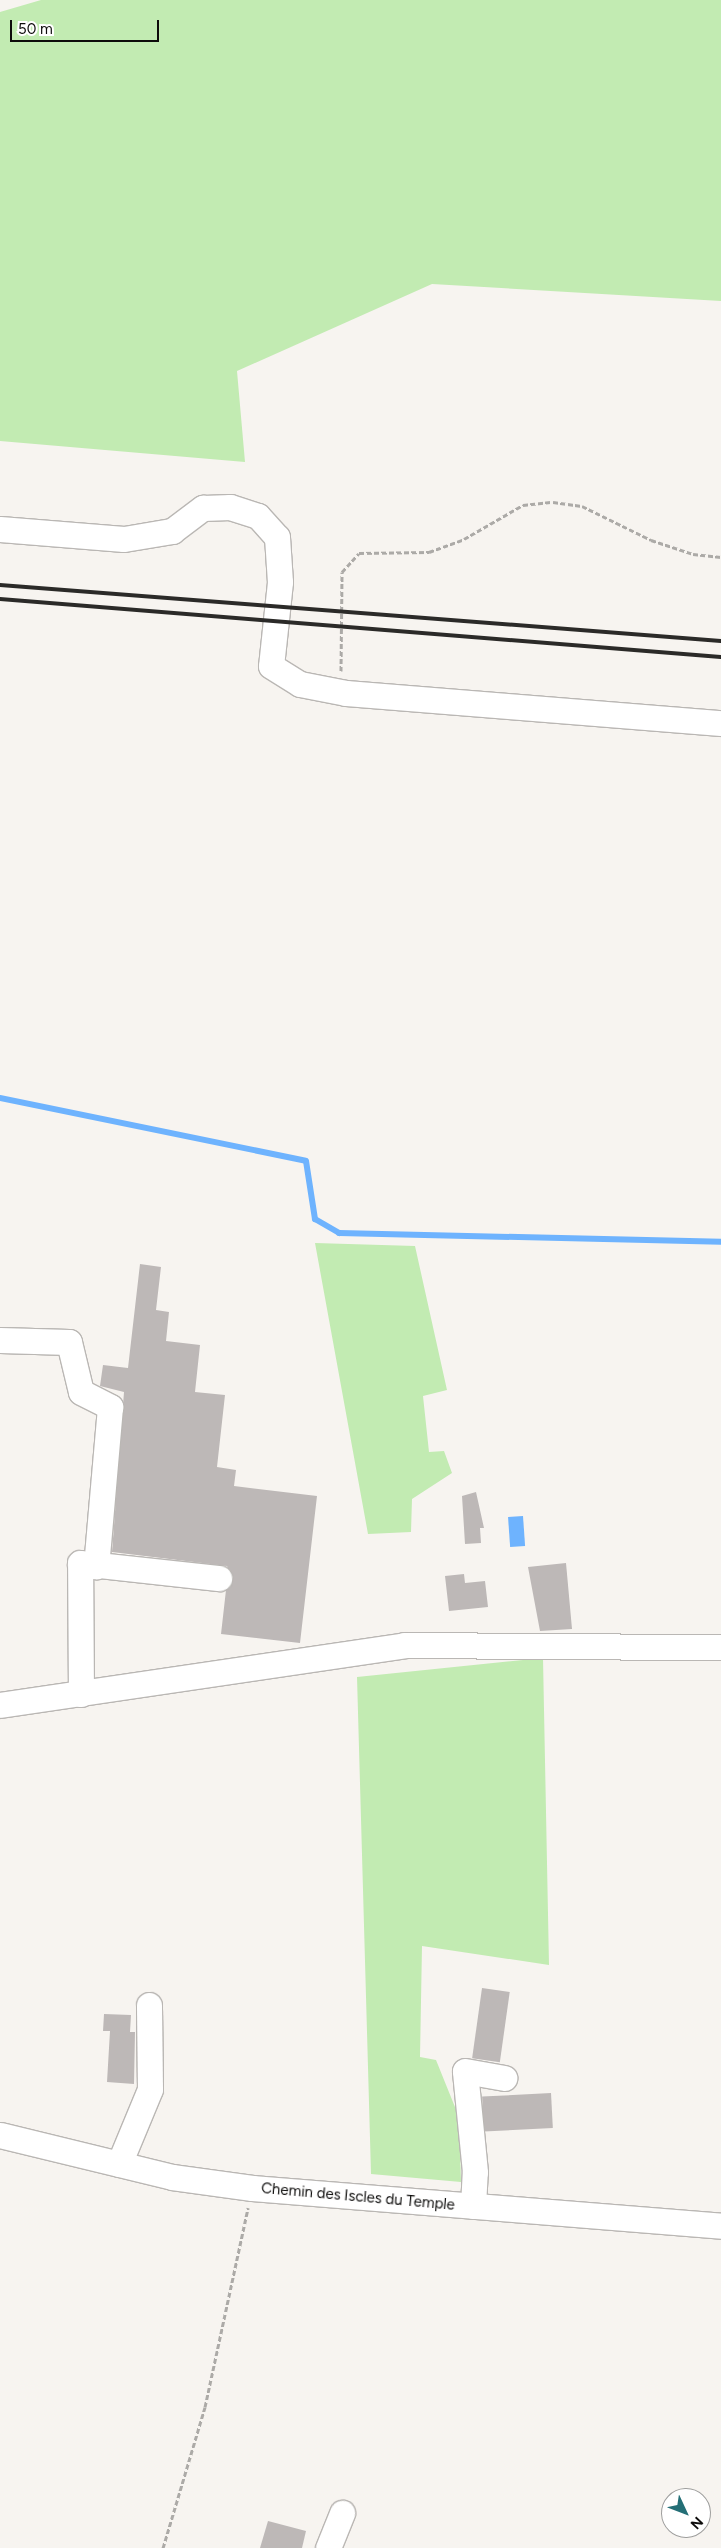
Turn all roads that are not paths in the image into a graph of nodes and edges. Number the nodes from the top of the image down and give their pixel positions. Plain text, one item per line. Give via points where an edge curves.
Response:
1 (0, 529) edge
2 (721, 723) edge
3 (0, 1340) edge
4 (96, 1566) junction
5 (219, 1578) dead end
6 (721, 1647) edge
7 (81, 1694) junction
8 (0, 1706) edge
9 (149, 2005) dead end
10 (504, 2078) dead end
11 (0, 2135) edge
12 (119, 2164) junction
13 (473, 2206) junction
14 (721, 2226) edge
15 (342, 2513) dead end
16 (328, 2548) edge

1 - 2 street via 124,539 172,531 203,508 230,507 258,516 278,537 280,582 271,666 300,684 333,690
3 - 4 street via 69,1342 81,1392 110,1407
4 - 5 street
4 - 7 street via 80,1564
6 - 7 street via 404,1646
7 - 8 street
9 - 12 street via 150,2089
10 - 13 street via 465,2071 475,2172
11 - 12 street, Chemin des Iscles du Temple
12 - 13 street, Chemin des Iscles du Temple via 252,2188
13 - 14 street, Chemin des Iscles du Temple
15 - 16 street

